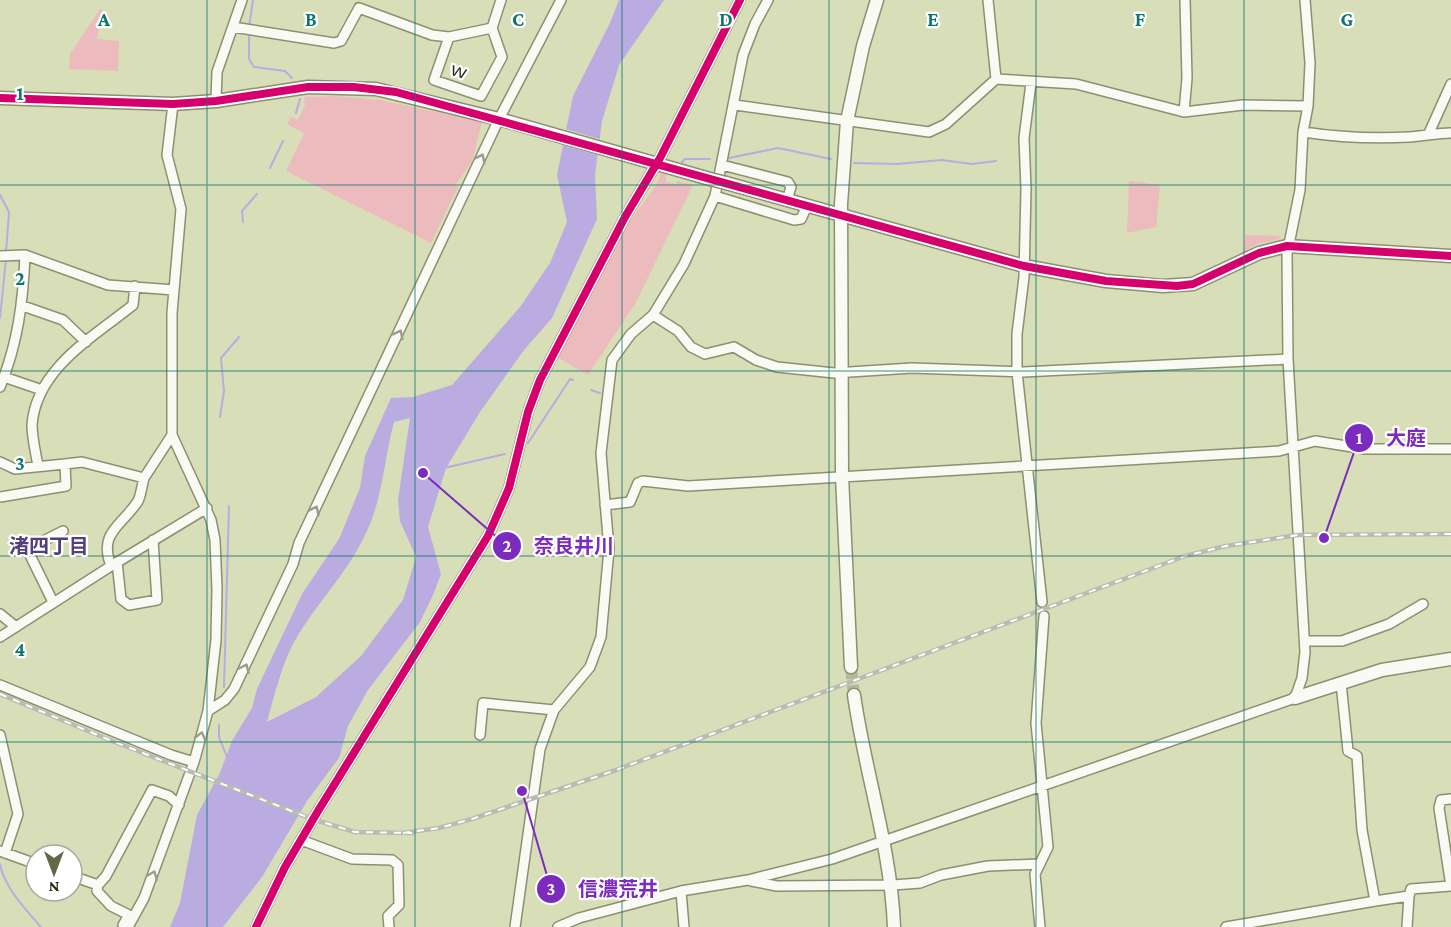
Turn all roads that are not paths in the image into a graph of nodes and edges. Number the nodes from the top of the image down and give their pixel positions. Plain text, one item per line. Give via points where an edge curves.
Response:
1 (241, 0) edge
2 (501, 0) edge
3 (561, 0) edge
4 (740, 0) edge
5 (768, 0) edge
6 (877, 0) edge
7 (988, 0) edge
8 (1185, 0) edge
9 (1305, 0) edge
10 (233, 27) junction
11 (492, 28) junction
12 (449, 37) junction
13 (996, 79) junction
14 (1031, 82) junction
15 (1451, 84) edge
16 (0, 98) edge
17 (216, 101) junction
18 (173, 104) junction
19 (735, 105) junction
20 (1308, 106) junction
21 (1184, 112) junction
22 (502, 120) junction
23 (847, 122) junction
24 (1302, 132) junction
25 (1429, 133) junction
26 (1451, 133) edge
27 (655, 163) junction
28 (722, 165) junction
29 (715, 196) junction
30 (787, 200) junction
31 (807, 206) junction
32 (841, 216) junction
33 (1287, 246) junction
34 (25, 255) junction
35 (0, 256) edge
36 (1451, 256) edge
37 (1024, 266) junction
38 (135, 286) junction
39 (174, 290) junction
40 (23, 306) junction
41 (653, 315) junction
42 (86, 342) junction
43 (1288, 359) junction
44 (841, 372) junction
45 (1017, 372) junction
46 (4, 377) junction
47 (0, 387) edge
48 (42, 390) junction
49 (172, 435) junction
50 (1294, 446) junction
51 (1451, 449) edge
52 (65, 464) junction
53 (1028, 465) junction
54 (2, 466) edge
55 (38, 466) junction
56 (842, 476) junction
57 (144, 478) junction
58 (0, 497) edge
59 (605, 505) junction
60 (207, 508) junction
61 (63, 531) dead end
62 (153, 540) junction
63 (114, 564) junction
64 (53, 602) junction
65 (1042, 602) dead end
66 (1423, 604) dead end
67 (0, 614) edge
68 (1044, 616) dead end
69 (16, 627) junction
70 (0, 638) edge
71 (1305, 641) junction
72 (1451, 659) edge
73 (851, 667) tunnel mouth
74 (1341, 683) junction
75 (0, 684) edge
76 (854, 695) tunnel mouth
77 (1295, 698) junction
78 (554, 710) junction
79 (208, 711) junction
80 (0, 735) edge
81 (480, 735) dead end
82 (194, 762) junction
83 (1042, 785) junction
84 (1451, 799) edge
85 (179, 805) junction
86 (301, 840) junction
87 (884, 842) junction
88 (2, 852) edge
89 (24, 860) edge
90 (1039, 864) junction
91 (84, 880) edge
92 (748, 880) junction
93 (99, 885) junction
94 (893, 885) junction
95 (1451, 886) edge
96 (681, 891) junction
97 (1409, 896) junction
98 (1375, 901) junction
99 (122, 927) edge
100 (128, 927) edge
101 (256, 927) edge
102 (389, 927) edge
103 (515, 927) edge
104 (558, 927) edge
105 (684, 927) edge
106 (894, 927) edge
107 (1040, 927) edge
108 (1226, 927) edge
109 (1407, 927) edge

1 - 10 street
2 - 11 street
3 - 22 street
4 - 27 street
5 - 19 street via 743,55
6 - 23 street
7 - 13 street
8 - 21 street
9 - 20 street via 1310,63
10 - 12 street via 334,43 341,41 359,8 432,35
10 - 17 street via 217,72
11 - 12 street
11 - 12 street, ｗ via 502,57 482,96 434,80
13 - 14 street
13 - 23 street via 946,123 929,132
14 - 21 street via 1076,84
14 - 37 street via 1024,138
15 - 25 street
16 - 18 street
17 - 18 street
17 - 22 street via 286,89 354,87 396,92
18 - 39 street via 167,154 181,209
19 - 23 street
19 - 28 street
20 - 21 street via 1243,105
20 - 24 street
22 - 27 street
79 -> 22 street via 225,700 242,674 299,543
23 - 32 street
24 - 25 street via 1411,137
24 - 33 street via 1300,190
25 - 26 street
27 - 30 street, bridge
27 - 86 street via 540,380 509,488 488,536
28 - 29 street
28 - 30 street via 788,182 791,187
29 - 31 street via 794,220 801,219
29 - 41 street via 684,264
30 - 31 street
31 - 32 street
32 - 37 street
32 - 44 street
33 - 36 street
33 - 37 street via 1259,253 1193,284 1177,286 1106,281
33 - 43 street
34 - 35 street
34 - 38 street via 108,285
34 - 40 street
37 - 45 street
38 - 39 street
38 - 42 street via 133,305
39 - 49 street
40 - 42 street via 63,320
40 - 46 street
41 - 44 street via 705,354 734,347 777,367
41 - 59 street via 631,334 612,360 601,453
42 - 48 street via 59,364
43 - 45 street
43 - 50 street
44 - 45 street via 912,368
44 - 56 street
45 - 53 street
46 - 47 street
46 - 48 street
48 - 55 street via 32,425
49 - 57 street
49 - 60 street
50 - 51 street via 1315,441 1365,449
50 - 53 street via 1279,451
50 - 71 street
52 - 55 street
52 - 57 street via 82,462
52 - 58 street via 66,486
53 - 56 street
53 - 65 street
54 - 55 street
56 - 59 street via 688,486 643,481 638,483 630,502
56 - 73 street
57 - 63 street via 139,500 111,531 105,550
59 - 78 street via 609,549 601,637 590,667
60 - 62 street
60 - 79 street via 215,540 217,589
61 - 64 street via 27,549
62 - 63 street
62 - 63 street via 157,600 129,605 121,599
63 - 64 street
64 - 69 street
66 - 71 street via 1389,624 1342,641
67 - 69 street
68 - 83 street via 1036,723
69 - 70 street
71 - 77 street via 1302,678
72 - 74 street via 1400,666
74 - 77 street
74 - 98 street via 1348,751 1357,756 1362,830
75 - 82 street via 171,756
76 - 87 street via 869,784
77 - 83 street
78 - 81 street via 483,703
78 - 103 street via 540,749
82 -> 79 street
80 - 88 street via 18,814
82 - 85 street
83 - 87 street
83 - 90 street via 1048,847
84 - 95 street via 1441,800 1439,808
85 - 93 street via 170,796 152,790
100 -> 85 street via 144,898
86 - 101 street
86 - 102 street via 352,860 392,860 398,864 399,905 388,916
87 - 92 street
87 - 94 street
88 - 89 street
90 - 94 street via 988,866 920,883
90 - 107 street via 1035,874
91 - 93 street
92 - 94 street via 777,886
92 - 96 street
93 - 99 street via 101,898 129,915
94 - 106 street
95 - 97 street via 1411,890
96 - 104 street
96 - 105 street
97 - 98 street
97 - 109 street
98 - 108 street

